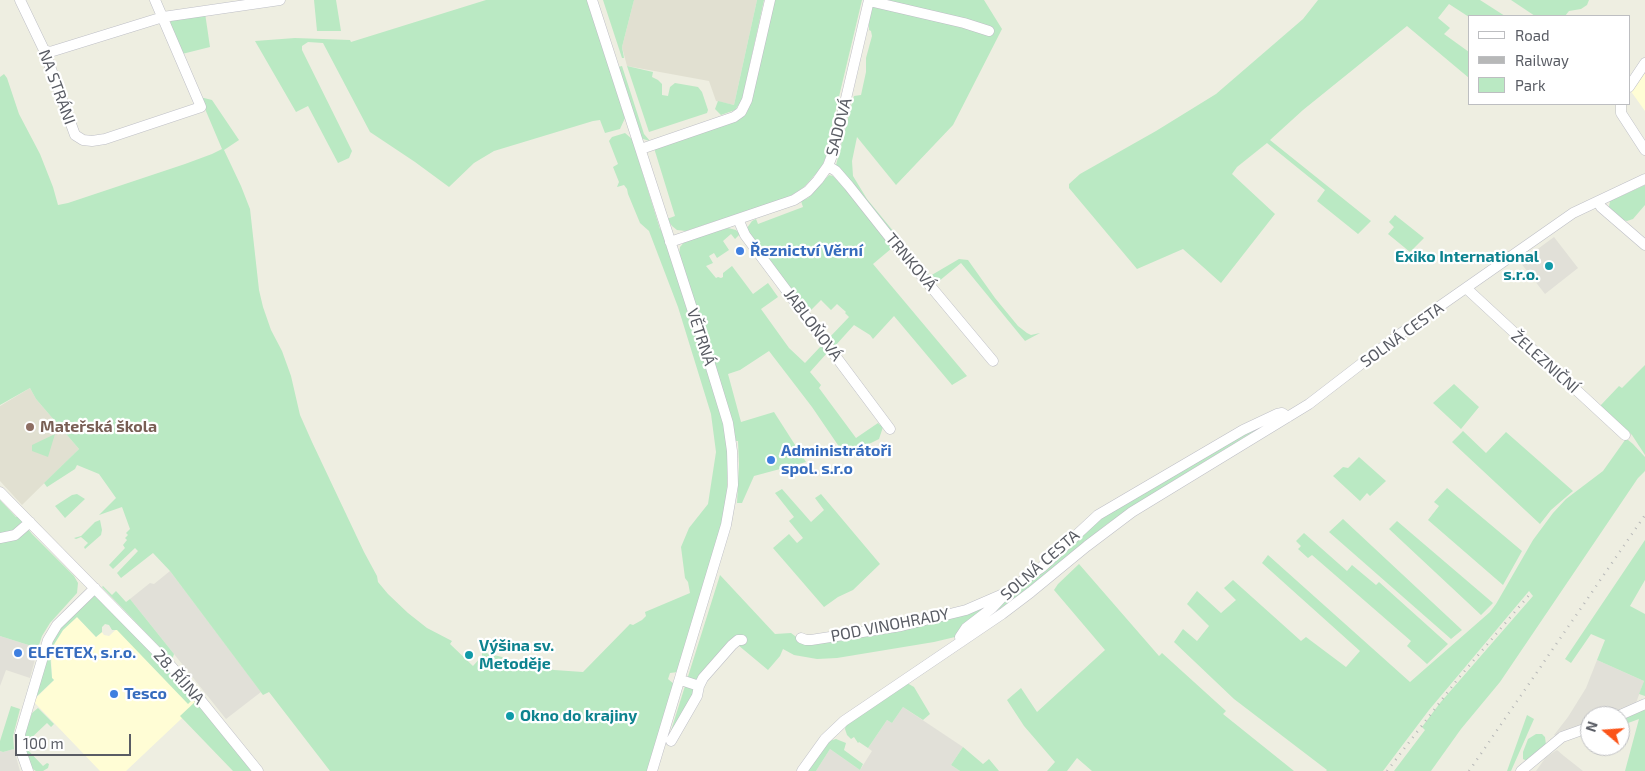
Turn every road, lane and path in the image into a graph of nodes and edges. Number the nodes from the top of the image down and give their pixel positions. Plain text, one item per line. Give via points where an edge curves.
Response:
1 (20, 0) edge
2 (155, 0) edge
3 (280, 0) edge
4 (592, 0) edge
5 (770, 0) edge
6 (869, 0) edge
7 (163, 17) junction
8 (989, 31) dead end
9 (44, 50) junction
10 (1645, 63) edge
11 (1630, 86) edge
12 (1621, 105) edge
13 (641, 149) junction
14 (1645, 150) edge
15 (828, 166) junction
16 (1645, 179) edge
17 (1598, 201) junction
18 (738, 219) junction
19 (670, 242) junction
20 (1645, 245) edge
21 (1466, 288) junction
22 (993, 361) dead end
23 (1288, 416) junction
24 (890, 430) dead end
25 (1625, 434) dead end
26 (0, 492) edge
27 (30, 522) junction
28 (0, 538) edge
29 (95, 588) junction
30 (1007, 592) junction
31 (801, 638) dead end
32 (742, 640) dead end
33 (960, 642) junction
34 (681, 680) junction
35 (699, 686) junction
36 (1645, 704) edge
37 (1630, 711) edge
38 (1580, 731) edge
39 (671, 740) dead end
40 (28, 771) edge
41 (258, 771) edge
42 (652, 771) edge
43 (802, 771) edge
44 (1521, 771) edge

1 - 9 street, NA STRÁNI
2 - 7 street
3 - 7 street
4 - 13 street, VĚTRNÁ
5 - 13 street via 747,100 741,112
6 - 8 street
6 - 15 street, SADOVÁ
7 - 9 street via 50,52
7 - 9 street, NA STRÁNI via 201,107 105,139 92,141 77,137
10 - 11 street
12 - 14 street via 1622,115
13 - 19 street, VĚTRNÁ
15 - 18 street, SADOVÁ via 812,187 798,198
15 - 22 street, TRNKOVÁ via 849,186
16 - 17 street, SOLNÁ CESTA
17 - 20 street
17 - 21 street, SOLNÁ CESTA via 1566,218
18 - 19 street, SADOVÁ
18 - 24 street, JABLOŇOVÁ via 745,235
19 - 34 street, VĚTRNÁ via 728,423 733,471 731,505
21 - 23 street, SOLNÁ CESTA via 1326,392
21 - 25 street, ŽELEZNIČNÍ
23 - 30 street, SOLNÁ CESTA via 1277,414 1243,430 1098,515 1042,567
23 - 33 street, SOLNÁ CESTA via 1132,512 1031,592
26 - 27 street, 28. ŘÍJNA
27 - 28 street via 15,535
27 - 29 street, 28. ŘÍJNA
29 - 40 street via 57,625 48,640 20,734 21,752
29 - 41 street, 28. ŘÍJNA via 171,666
30 - 31 street, POD VINOHRADY via 966,610 901,626 811,640
30 - 33 street, SOLNÁ CESTA via 962,633
32 - 35 street via 732,645
33 - 43 street, SOLNÁ CESTA via 835,728
34 - 35 street
34 - 42 street, VĚTRNÁ
35 - 39 street via 697,696
36 - 37 street
38 - 44 street via 1562,737

